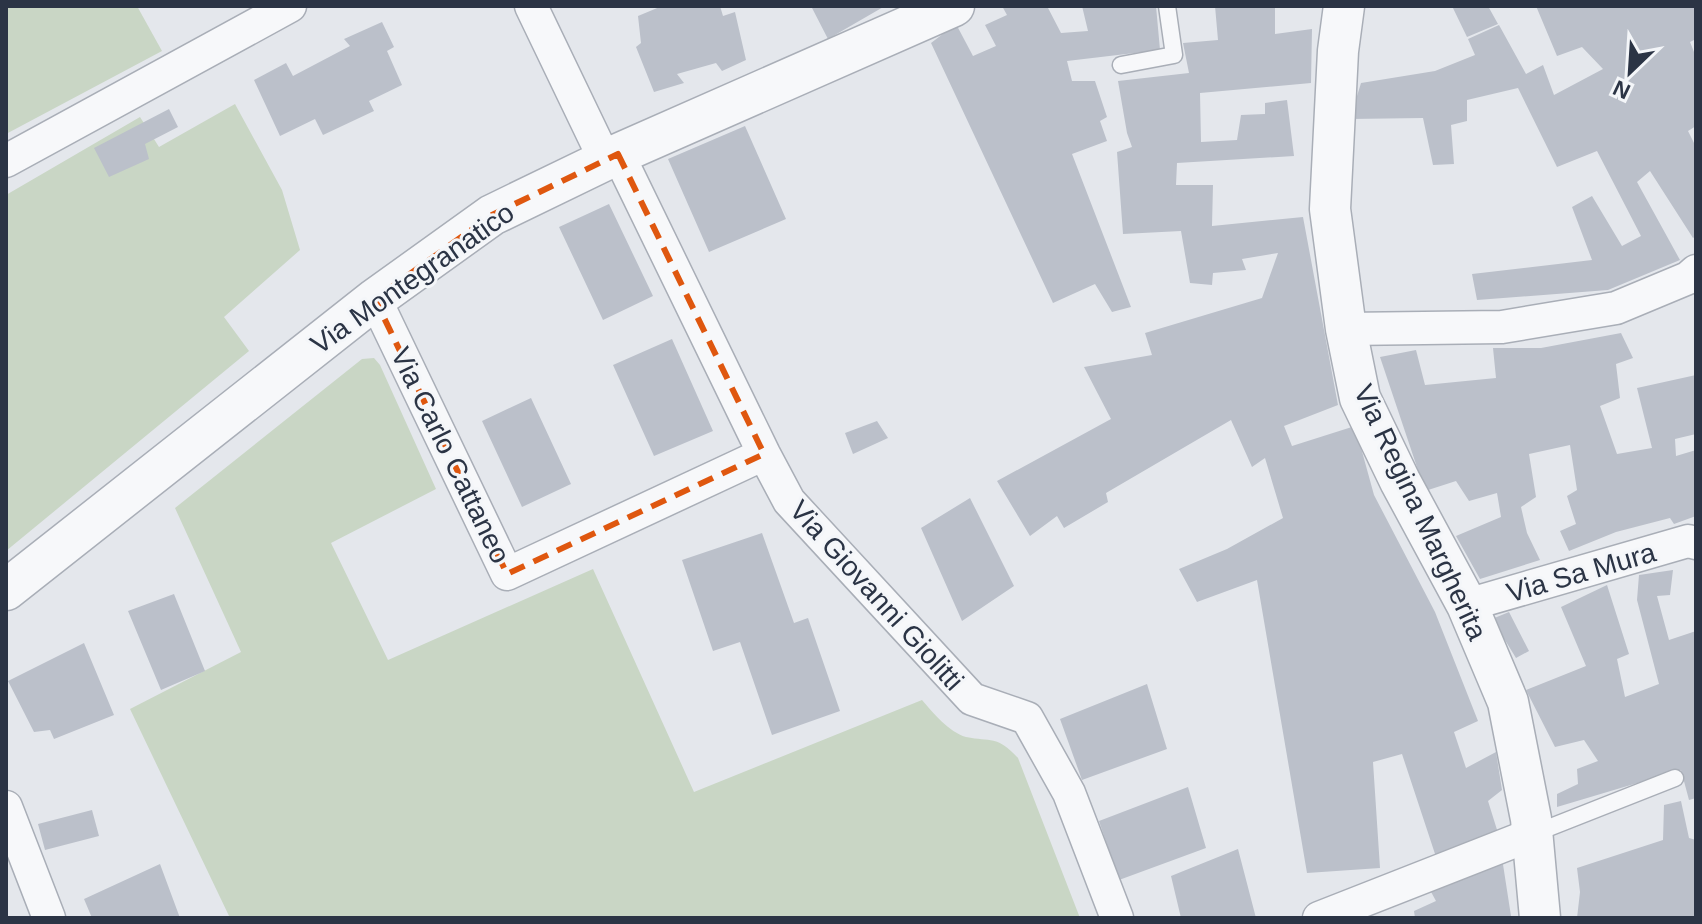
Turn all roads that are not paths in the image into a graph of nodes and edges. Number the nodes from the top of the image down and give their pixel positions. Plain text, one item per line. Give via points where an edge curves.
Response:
1 (290, 6) edge
2 (531, 6) edge
3 (954, 6) edge
4 (1167, 6) edge
5 (1344, 6) edge
6 (1121, 65) dead end
7 (612, 157) junction
8 (6, 161) edge
9 (1696, 271) edge
10 (375, 299) junction
11 (1346, 329) junction
12 (764, 454) junction
13 (1696, 543) edge
14 (6, 590) edge
15 (1467, 605) junction
16 (1675, 778) dead end
17 (6, 807) edge
18 (1533, 834) junction
19 (49, 918) edge
20 (1117, 918) edge
21 (1319, 918) edge
22 (1540, 918) edge

1 - 8 street
2 - 7 street, Via Giovanni Giolitti
3 - 7 street, Via Montegranatico
4 - 6 lane via 1174,55
5 - 11 street, Via Regina Margherita via 1330,209
7 - 10 street, Via Montegranatico via 492,215
7 - 12 street, Via Giovanni Giolitti
9 - 11 street via 1616,308 1545,320 1502,327
10 - 12 street, Via Carlo Cattaneo via 507,574
10 - 14 street, Via Montegranatico
11 - 15 street, Via Regina Margherita via 1360,398
12 - 20 street, Via Giovanni Giolitti via 789,501 972,699 1027,718 1069,793
13 - 15 street, Via Sa Mura via 1688,541
15 - 18 street, Via Regina Margherita via 1508,702
16 - 18 lane
17 - 19 street
18 - 21 street
18 - 22 street, Via Regina Margherita

